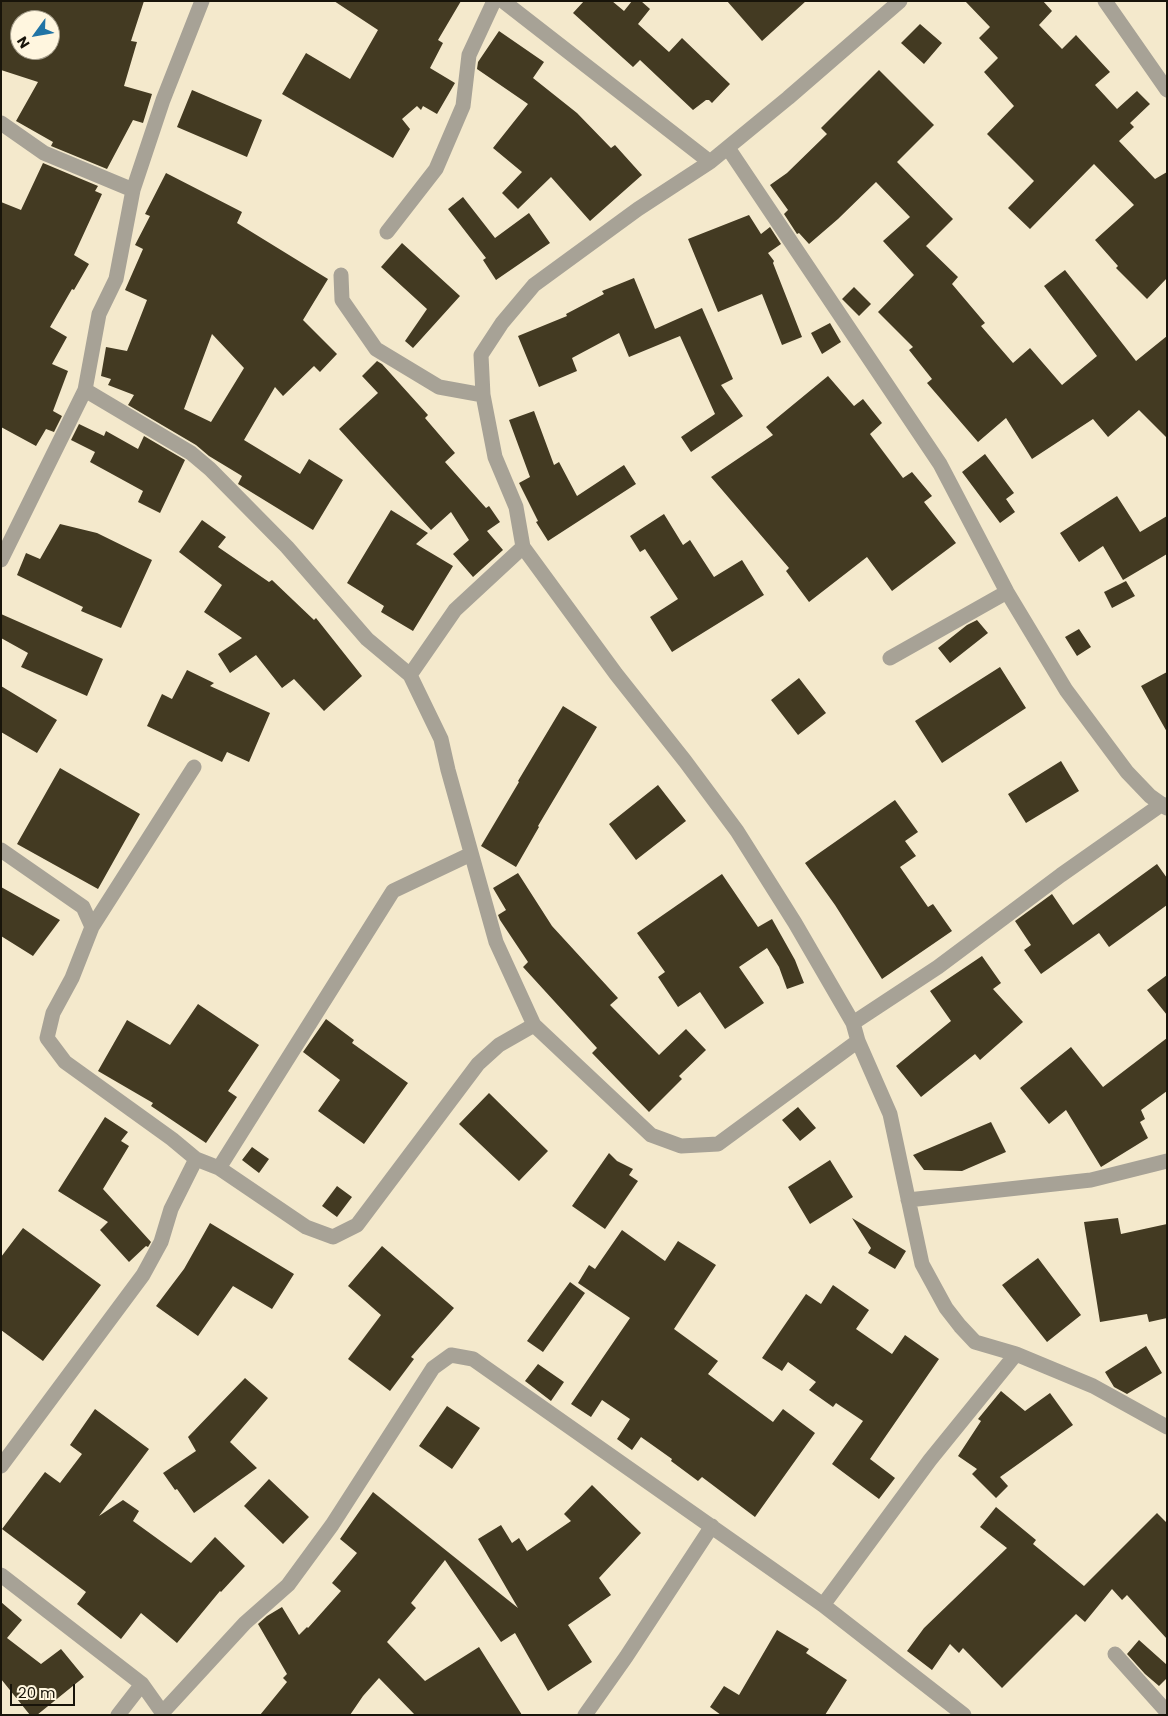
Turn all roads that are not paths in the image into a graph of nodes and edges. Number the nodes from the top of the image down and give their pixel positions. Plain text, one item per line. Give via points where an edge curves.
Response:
1 (202, 1) edge
2 (494, 1) edge
3 (503, 1) edge
4 (900, 1) edge
5 (1105, 1) edge
6 (1167, 90) edge
7 (1, 123) edge
8 (728, 148) junction
9 (710, 162) junction
10 (134, 190) junction
11 (387, 232) dead end
12 (341, 275) dead end
13 (85, 390) junction
14 (483, 395) junction
15 (523, 547) junction
16 (1, 560) edge
17 (1007, 592) junction
18 (890, 658) dead end
19 (410, 675) junction
20 (194, 767) dead end
21 (1164, 806) edge
22 (1, 850) edge
23 (472, 854) junction
24 (92, 927) junction
25 (854, 1023) junction
26 (534, 1025) junction
27 (858, 1041) junction
28 (196, 1158) junction
29 (1167, 1161) edge
30 (219, 1168) junction
31 (908, 1200) junction
32 (1016, 1354) junction
33 (1167, 1428) edge
34 (1, 1466) edge
35 (712, 1526) junction
36 (1, 1575) edge
37 (823, 1605) junction
38 (1116, 1654) dead end
39 (142, 1684) junction
40 (1167, 1712) edge
41 (163, 1714) edge
42 (118, 1715) edge
43 (585, 1715) edge
44 (964, 1715) edge

1 - 10 street via 162,100
2 - 11 street via 468,55 463,106 436,169
3 - 9 street
4 - 8 street
5 - 6 street
7 - 10 street via 44,153
8 - 9 street
8 - 17 street via 940,464
9 - 14 street via 638,209 534,285 502,323 481,355
10 - 13 street via 116,279 100,314
12 - 14 street via 342,300 376,349 439,386
13 - 16 street
13 - 19 street via 192,453 210,468 287,547 367,639
14 - 15 street via 495,457 516,507
15 - 19 street via 455,610
15 - 25 street via 737,830
17 - 18 street
17 - 21 street via 1066,690 1104,743 1150,796
19 - 23 street via 441,739
20 - 24 street
21 - 25 street via 1061,875 938,967
22 - 24 street via 84,907
23 - 26 street via 496,942
23 - 30 street via 393,891
24 - 28 street via 72,978 53,1013 47,1038 65,1062
25 - 27 street
26 - 27 street via 650,1135 681,1146 718,1144
26 - 30 street via 499,1045 478,1064 356,1225 333,1237 306,1227
27 - 31 street via 890,1114
28 - 30 street
28 - 34 street via 171,1209 161,1242 143,1275
29 - 31 street via 1091,1180
31 - 32 street via 922,1264 946,1308 975,1342
32 - 33 street via 1093,1386
32 - 37 street via 930,1460
35 - 37 street
35 - 41 street via 473,1358 451,1355 433,1368 332,1525 288,1585 245,1623
35 - 43 street
36 - 39 street
37 - 44 street
38 - 40 street
39 - 41 street
39 - 42 street

